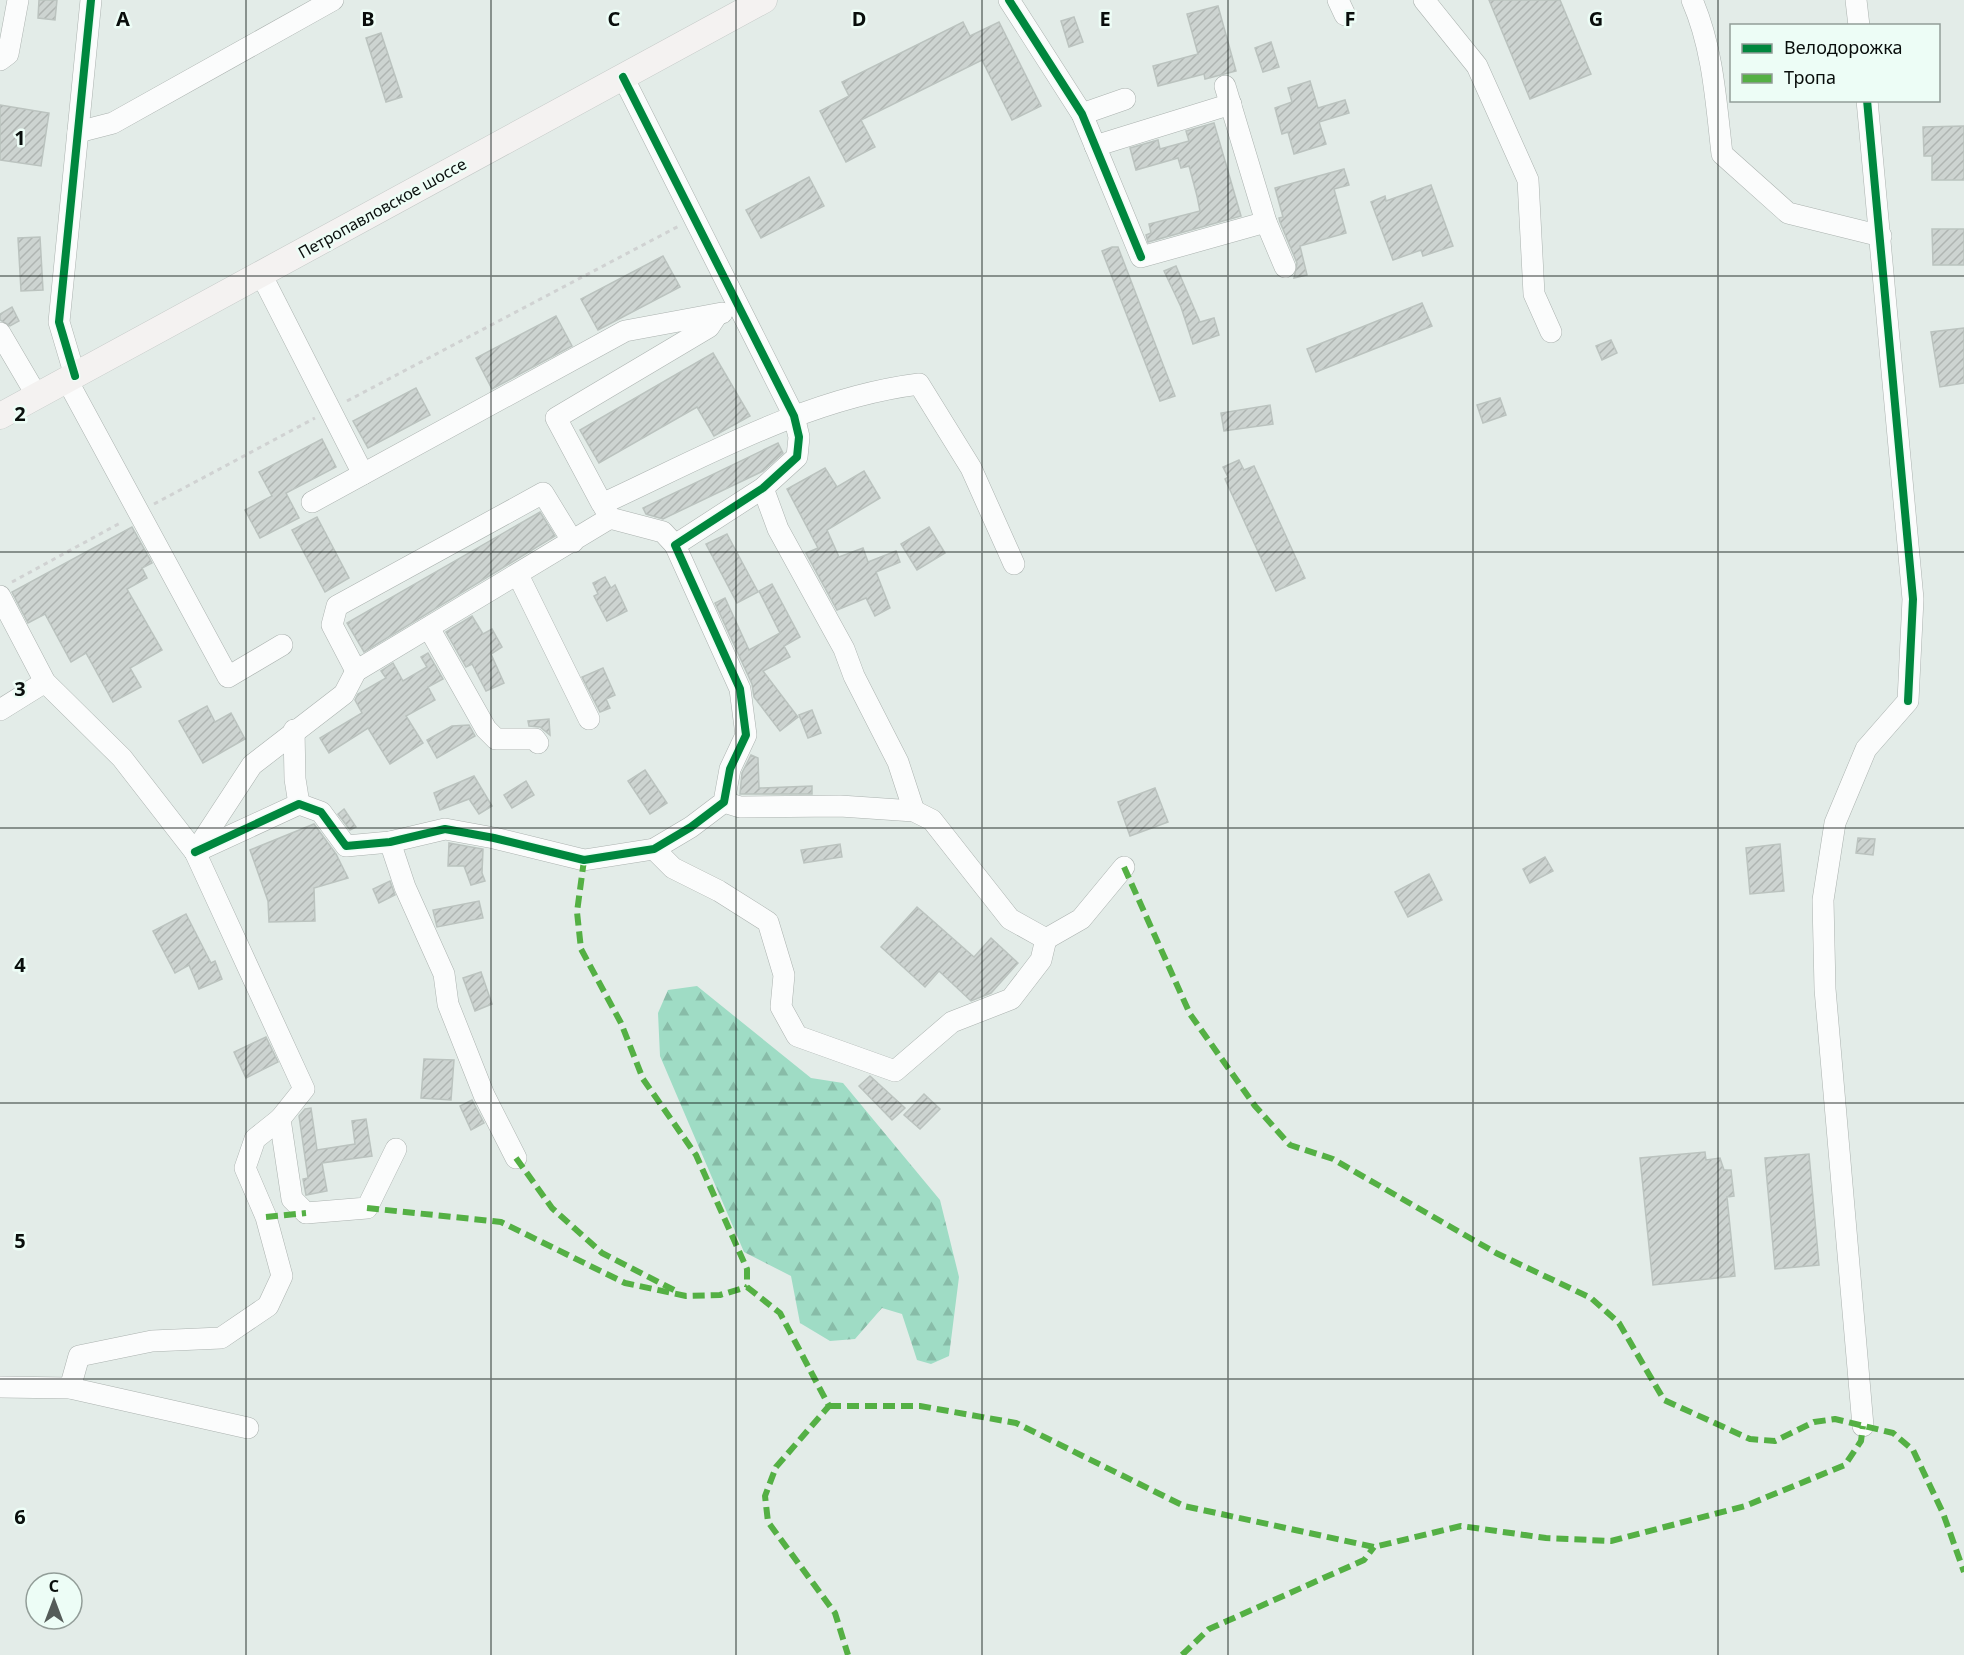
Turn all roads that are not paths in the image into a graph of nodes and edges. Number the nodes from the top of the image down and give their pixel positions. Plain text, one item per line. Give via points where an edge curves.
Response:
1 (18, 0) edge
2 (91, 0) edge
3 (333, 0) edge
4 (764, 0) edge
5 (1009, 0) edge
6 (1424, 0) edge
7 (1692, 0) edge
8 (1856, 0) edge
9 (1859, 24) edge
10 (0, 60) edge
11 (623, 77) junction
12 (1125, 99) dead end
13 (1867, 102) edge
14 (1082, 114) junction
15 (78, 132) junction
16 (1095, 146) junction
17 (1266, 222) junction
18 (1881, 236) junction
19 (1285, 267) dead end
20 (261, 274) junction
21 (739, 306) junction
22 (717, 315) junction
23 (1551, 332) dead end
24 (0, 333) edge
25 (71, 378) junction
26 (37, 396) junction
27 (794, 416) junction
28 (0, 417) edge
29 (363, 474) junction
30 (763, 488) junction
31 (312, 502) dead end
32 (606, 511) junction
33 (573, 542) junction
34 (675, 545) junction
35 (1014, 564) dead end
36 (518, 575) junction
37 (0, 596) edge
38 (429, 628) junction
39 (282, 645) dead end
40 (356, 671) junction
41 (45, 682) junction
42 (0, 710) edge
43 (589, 719) dead end
44 (294, 730) junction
45 (538, 743) dead end
46 (724, 802) junction
47 (299, 804) junction
48 (914, 811) junction
49 (390, 842) junction
50 (654, 849) junction
51 (195, 852) junction
52 (1124, 867) dead end
53 (1046, 939) junction
54 (280, 1119) junction
55 (396, 1149) dead end
56 (516, 1158) dead end
57 (0, 1387) edge
58 (70, 1388) junction
59 (1863, 1426) dead end
60 (248, 1428) dead end

1 - 10 street via 8,54
2 - 15 street
3 - 15 street via 113,123
4 - 11 main road, Петропавловское шоссе
5 - 14 street
6 - 23 street via 1477,66 1528,180 1534,294
7 - 18 street via 1713,72 1722,154 1788,213
8 - 9 street
11 - 20 main road, Петропавловское шоссе
11 - 21 street
12 - 14 street
13 - 18 street
14 - 16 street
15 - 25 street via 58,322
16 - 17 street via 1141,257
16 - 17 street via 1228,95
17 - 19 street
18 - 59 street via 1913,599 1908,701 1866,749 1835,823 1823,900 1825,989
20 - 25 main road, Петропавловское шоссе
20 - 29 street
21 - 22 street
21 - 27 street
22 - 29 street via 625,331
22 - 32 street via 709,327 556,418
24 - 26 street
25 - 26 main road, Петропавловское шоссе
25 - 39 street via 228,677
26 - 28 main road, Петропавловское шоссе
27 - 30 street via 799,437 796,457
27 - 32 street
27 - 35 street via 876,390 919,384 971,468
29 - 31 street
30 - 34 street
30 - 48 street via 778,529 844,649 898,762
32 - 33 street
32 - 34 street via 663,532
33 - 36 street
33 - 40 street via 543,493 337,606 332,625
34 - 46 street via 740,688 746,735 730,769
36 - 38 street
36 - 43 street
37 - 41 street
38 - 40 street
38 - 45 street via 486,729 496,739
40 - 44 street via 344,694
41 - 42 street
41 - 51 street via 122,758
44 - 47 street
44 - 51 street via 252,765
46 - 48 street via 740,807 840,806
46 - 50 street
47 - 49 street via 321,812 346,846
47 - 51 street
48 - 53 street via 932,820 1010,919
49 - 50 street via 445,829 584,860
49 - 56 street via 405,887 444,974 448,1004 483,1095
50 - 53 street via 673,868 768,922 784,975 781,1007 797,1036 895,1071 952,1022 1011,999 1041,960
51 - 54 street via 304,1089
52 - 53 street via 1082,920
54 - 55 street via 292,1199 306,1213 368,1208
54 - 58 street via 255,1139 245,1167 266,1217 282,1276 268,1306 221,1338 152,1341 79,1356
57 - 58 street
58 - 60 street

